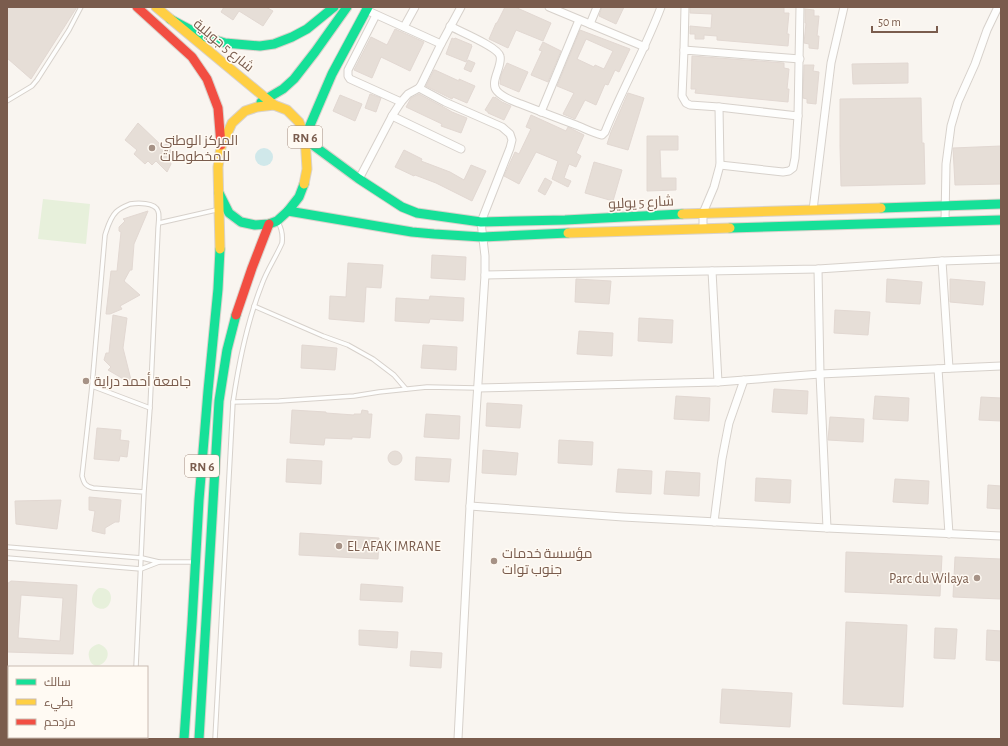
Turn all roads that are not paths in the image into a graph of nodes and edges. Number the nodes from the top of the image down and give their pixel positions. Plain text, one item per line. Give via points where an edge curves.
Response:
1 (81, 7) edge
2 (137, 7) edge
3 (156, 7) edge
4 (334, 7) edge
5 (347, 7) edge
6 (415, 7) edge
7 (461, 7) edge
8 (548, 7) edge
9 (597, 7) edge
10 (661, 7) edge
11 (686, 7) edge
12 (800, 7) edge
13 (844, 7) edge
14 (998, 7) edge
15 (367, 9) edge
16 (376, 15) junction
17 (170, 19) junction
18 (579, 20) junction
19 (590, 24) junction
20 (450, 26) junction
21 (404, 27) junction
22 (441, 44) junction
23 (645, 48) junction
24 (684, 50) junction
25 (800, 59) junction
26 (419, 88) junction
27 (266, 99) junction
28 (7, 101) edge
29 (401, 102) junction
30 (274, 105) junction
31 (719, 107) junction
32 (245, 111) junction
33 (541, 112) junction
34 (392, 116) junction
35 (798, 116) junction
36 (305, 139) junction
37 (221, 147) junction
38 (461, 149) dead end
39 (720, 165) junction
40 (359, 179) junction
41 (219, 193) junction
42 (1001, 204) edge
43 (945, 206) junction
44 (220, 209) junction
45 (813, 210) junction
46 (288, 211) junction
47 (703, 213) junction
48 (1001, 220) edge
49 (945, 221) junction
50 (481, 222) junction
51 (158, 223) junction
52 (273, 223) junction
53 (703, 229) junction
54 (482, 237) junction
55 (1001, 259) edge
56 (942, 262) junction
57 (818, 269) junction
58 (712, 271) junction
59 (485, 275) junction
60 (254, 306) junction
61 (1001, 366) edge
62 (949, 368) junction
63 (938, 369) junction
64 (820, 374) junction
65 (744, 380) junction
66 (718, 382) junction
67 (92, 386) junction
68 (478, 388) junction
69 (406, 389) junction
70 (233, 402) junction
71 (150, 408) junction
72 (144, 492) junction
73 (470, 506) junction
74 (714, 522) junction
75 (827, 528) junction
76 (949, 534) junction
77 (1001, 536) edge
78 (7, 547) edge
79 (7, 558) edge
80 (142, 558) junction
81 (159, 562) junction
82 (195, 562) junction
83 (141, 569) junction
84 (136, 666) edge
85 (184, 739) edge
86 (199, 739) edge
87 (215, 739) edge
88 (458, 739) edge

1 - 28 lane via 32,86
2 - 37 main road, شارع 5 جويلية / RN 6 via 192,57 207,79 218,108
3 - 17 main road, شارع 5 جويلية / RN 6
4 - 17 main road via 307,30 274,44 260,46 225,43 202,36
5 - 27 main road via 294,79
6 - 21 street
7 - 20 street
8 - 18 street
9 - 19 street
10 - 23 street
11 - 24 street
12 - 25 street
13 - 45 street via 831,63
14 - 43 street via 958,102 953,120 946,164
15 - 16 street
15 - 36 main road via 321,97
16 - 21 street
16 - 29 street via 348,70 348,76
17 - 27 main road, شارع 5 جويلية / RN 6
18 - 19 street
18 - 33 street
19 - 23 street
20 - 22 street
20 - 33 street via 498,51 500,61 494,85 496,90 506,98
21 - 22 street
22 - 26 street
23 - 33 street via 603,134
24 - 25 street
24 - 31 street via 684,100 690,105
25 - 35 street
26 - 29 street via 408,94
26 - 50 street via 502,127 510,134 510,148
27 - 30 main road, شارع 5 جويلية / RN 6
27 - 32 main road
29 - 34 street
30 - 32 main road
30 - 36 main road, RN 6 via 287,110 299,122
31 - 35 street
31 - 39 street
32 - 37 main road, RN 6 via 232,123
34 - 38 street
34 - 40 street
35 - 39 street via 793,168 783,172
36 - 40 main road, شارع 5 يوليو
36 - 46 main road, RN 6 via 305,180 299,197
37 - 41 main road, RN 6 via 218,167
39 - 47 street
40 - 50 main road, شارع 5 يوليو via 402,207 417,213
41 - 44 main road, RN 6
41 - 52 main road, RN 6 via 229,213 241,222 255,225
42 - 43 main road, شارع 5 يوليو
43 - 45 main road, شارع 5 يوليو
43 - 49 street
44 - 51 lane
44 - 82 main road, RN 6 via 218,289
45 - 47 main road, شارع 5 يوليو
46 - 52 main road, RN 6
46 - 54 main road, شارع 5 يوليو via 412,232
47 - 50 main road, شارع 5 يوليو
47 - 53 street
48 - 49 main road, شارع 5 يوليو
49 - 53 main road, شارع 5 يوليو
50 - 54 street
51 - 67 lane via 158,211 150,204 130,204 120,208 109,222 105,235
51 - 71 lane
52 - 60 lane via 282,232 282,242
52 - 86 main road, RN 6 via 232,326 219,401
53 - 54 main road, شارع 5 يوليو
54 - 59 street
55 - 56 street
56 - 57 street
56 - 62 street
57 - 58 street
57 - 64 street
58 - 59 street
58 - 66 street
59 - 68 street
60 - 69 lane via 348,345 373,359 394,375
60 - 70 lane via 238,367
61 - 62 street
62 - 63 street
63 - 64 street
63 - 76 street
64 - 65 street
64 - 75 street
65 - 66 street
65 - 74 street via 729,423
66 - 68 street
67 - 71 lane
67 - 72 lane via 82,476 84,483 93,488
68 - 69 lane
68 - 73 street
69 - 70 lane via 354,396
70 - 87 lane
71 - 72 lane
72 - 80 lane
73 - 74 street
73 - 88 street
74 - 75 street
75 - 76 street
76 - 77 street
78 - 80 lane
79 - 83 lane
80 - 81 lane
80 - 83 lane
81 - 82 lane
81 - 83 lane
82 - 85 main road, RN 6
83 - 84 lane

